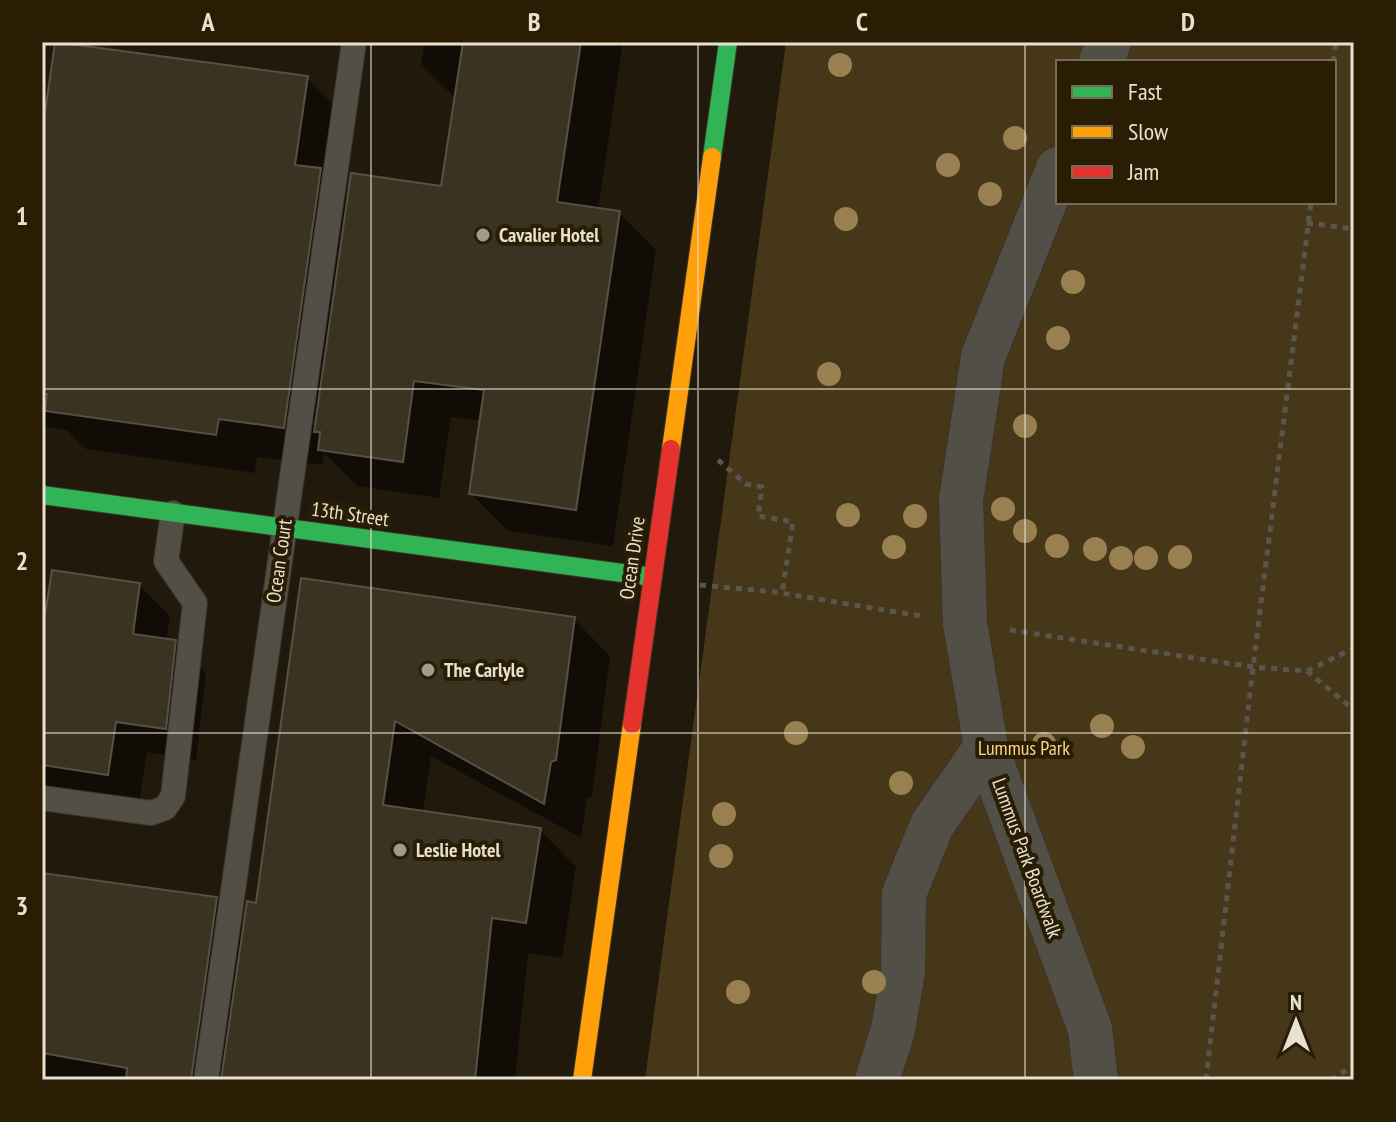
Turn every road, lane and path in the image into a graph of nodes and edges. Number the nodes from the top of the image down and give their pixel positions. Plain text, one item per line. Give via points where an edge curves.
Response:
1 (354, 42) edge
2 (728, 42) edge
3 (1056, 174) edge
4 (1311, 204) edge
5 (1307, 223) junction
6 (1354, 229) edge
7 (718, 460) dead end
8 (42, 495) edge
9 (173, 513) junction
10 (284, 528) junction
11 (652, 577) junction
12 (700, 585) dead end
13 (782, 593) junction
14 (965, 623) junction
15 (1354, 648) edge
16 (1253, 667) junction
17 (1307, 671) junction
18 (1354, 710) edge
19 (986, 747) junction
20 (42, 798) edge
21 (1354, 1065) edge
22 (206, 1080) edge
23 (582, 1080) edge
24 (877, 1080) edge
25 (1096, 1080) edge
26 (1206, 1080) edge
27 (1331, 1080) edge

1 - 10 lane, Ocean Court
2 - 11 street, Ocean Drive
3 - 14 street, Lummus Park Boardwalk via 983,357 961,500
4 - 5 path
5 - 6 path
5 - 16 path
7 - 13 path via 746,484 762,487 758,516 793,522
8 - 9 street, 13th Street
9 - 10 street, 13th Street
9 - 20 lane via 166,561 195,603 173,796 165,808 151,813
10 - 11 street, 13th Street
10 - 22 lane, Ocean Court
11 - 23 street, Ocean Drive
12 - 13 path
13 - 14 path
14 - 16 path
14 - 19 street, Lummus Park Boardwalk
15 - 17 path
16 - 17 path
16 - 26 path
17 - 18 path
19 - 24 street via 932,825 904,894 903,972
19 - 25 street, Lummus Park Boardwalk via 1090,1029
21 - 27 path

